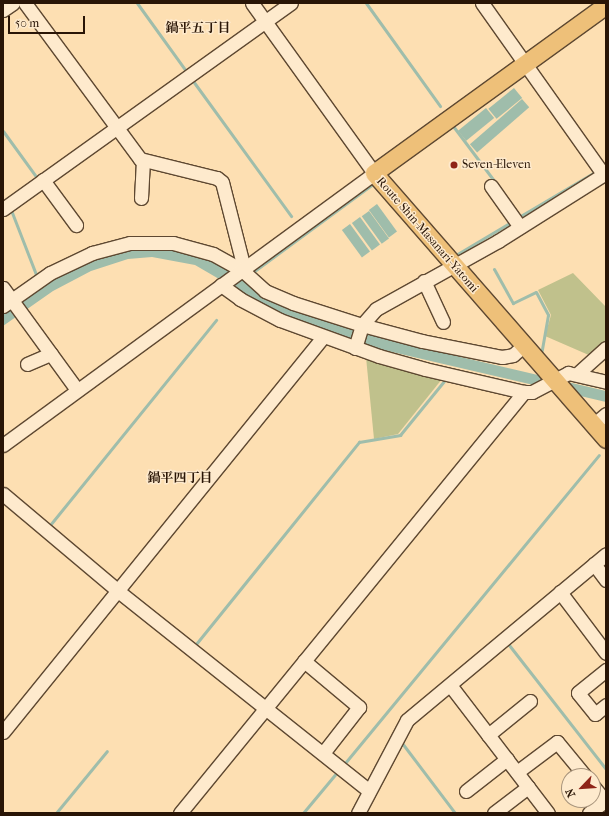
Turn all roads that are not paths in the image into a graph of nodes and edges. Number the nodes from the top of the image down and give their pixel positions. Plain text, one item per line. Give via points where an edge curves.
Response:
1 (12, 3) edge
2 (25, 3) edge
3 (252, 3) edge
4 (292, 3) edge
5 (482, 3) edge
6 (606, 5) edge
7 (3, 10) edge
8 (266, 22) junction
9 (526, 64) junction
10 (115, 128) junction
11 (143, 161) junction
12 (374, 173) junction
13 (604, 174) edge
14 (43, 180) junction
15 (491, 186) dead end
16 (141, 198) dead end
17 (3, 209) edge
18 (517, 222) junction
19 (76, 225) dead end
20 (452, 265) junction
21 (241, 270) junction
22 (424, 281) junction
23 (222, 284) junction
24 (3, 288) edge
25 (7, 303) edge
26 (443, 322) dead end
27 (361, 328) junction
28 (323, 337) junction
29 (355, 346) junction
30 (523, 346) junction
31 (606, 348) edge
32 (51, 354) junction
33 (27, 364) dead end
34 (577, 374) junction
35 (548, 379) junction
36 (606, 382) edge
37 (77, 390) junction
38 (524, 392) junction
39 (606, 414) edge
40 (593, 424) junction
41 (606, 439) edge
42 (3, 445) edge
43 (3, 494) edge
44 (606, 554) edge
45 (594, 564) junction
46 (606, 580) edge
47 (118, 591) junction
48 (560, 592) junction
49 (605, 649) edge
50 (304, 661) junction
51 (606, 670) edge
52 (450, 685) junction
53 (530, 701) dead end
54 (606, 706) edge
55 (266, 708) junction
56 (3, 732) edge
57 (488, 735) junction
58 (323, 753) junction
59 (507, 760) junction
60 (578, 768) edge
61 (517, 772) junction
62 (528, 787) junction
63 (369, 791) junction
64 (466, 791) dead end
65 (605, 800) edge
66 (360, 811) edge
67 (180, 813) edge
68 (494, 813) edge
69 (548, 813) edge
70 (589, 813) edge

1 - 7 street
2 - 10 street
3 - 8 street
4 - 8 street
5 - 9 street
6 - 9 main road, Route Shin-Masanari-Yatomi
8 - 10 street
8 - 12 street
9 - 12 main road, Route Shin-Masanari-Yatomi
9 - 13 street
10 - 11 street
10 - 14 street
11 - 16 street
11 - 21 street via 217,178 222,182
12 - 20 main road, Route Shin-Masanari-Yatomi
12 - 21 street
13 - 18 street
14 - 17 street
14 - 19 street
15 - 18 street
18 - 20 street
20 - 22 street
20 - 30 main road, Route Shin-Masanari-Yatomi
21 - 23 street
21 - 25 street via 213,254 193,247 173,243 130,243 110,247 69,263
21 - 27 street via 265,290 293,304
22 - 26 street
22 - 27 street via 376,309
23 - 28 street via 240,299 280,320
23 - 37 street
24 - 25 street
25 - 32 street via 22,315
27 - 29 street
27 - 30 street via 502,357 513,355
28 - 29 street
28 - 47 street
29 - 38 street via 425,369
30 - 35 main road, Route Shin-Masanari-Yatomi
31 - 34 street
32 - 33 street
32 - 37 street
34 - 35 street via 568,373
34 - 36 street
35 - 38 street
35 - 40 main road, Route Shin-Masanari-Yatomi
37 - 42 street
38 - 50 street
39 - 40 street
40 - 41 main road, Route Shin-Masanari-Yatomi
43 - 47 street
44 - 45 street
45 - 46 street
45 - 48 street
47 - 55 street
47 - 56 street
48 - 49 street
48 - 52 street
50 - 55 street
50 - 58 street via 360,707
51 - 54 street via 578,693 595,714
52 - 57 street
52 - 63 street via 407,720
53 - 57 street
55 - 58 street
55 - 67 street
57 - 59 street
58 - 63 street
59 - 61 street
59 - 64 street
60 - 61 street via 557,742
61 - 62 street
62 - 68 street
62 - 69 street
63 - 66 street
65 - 70 street

